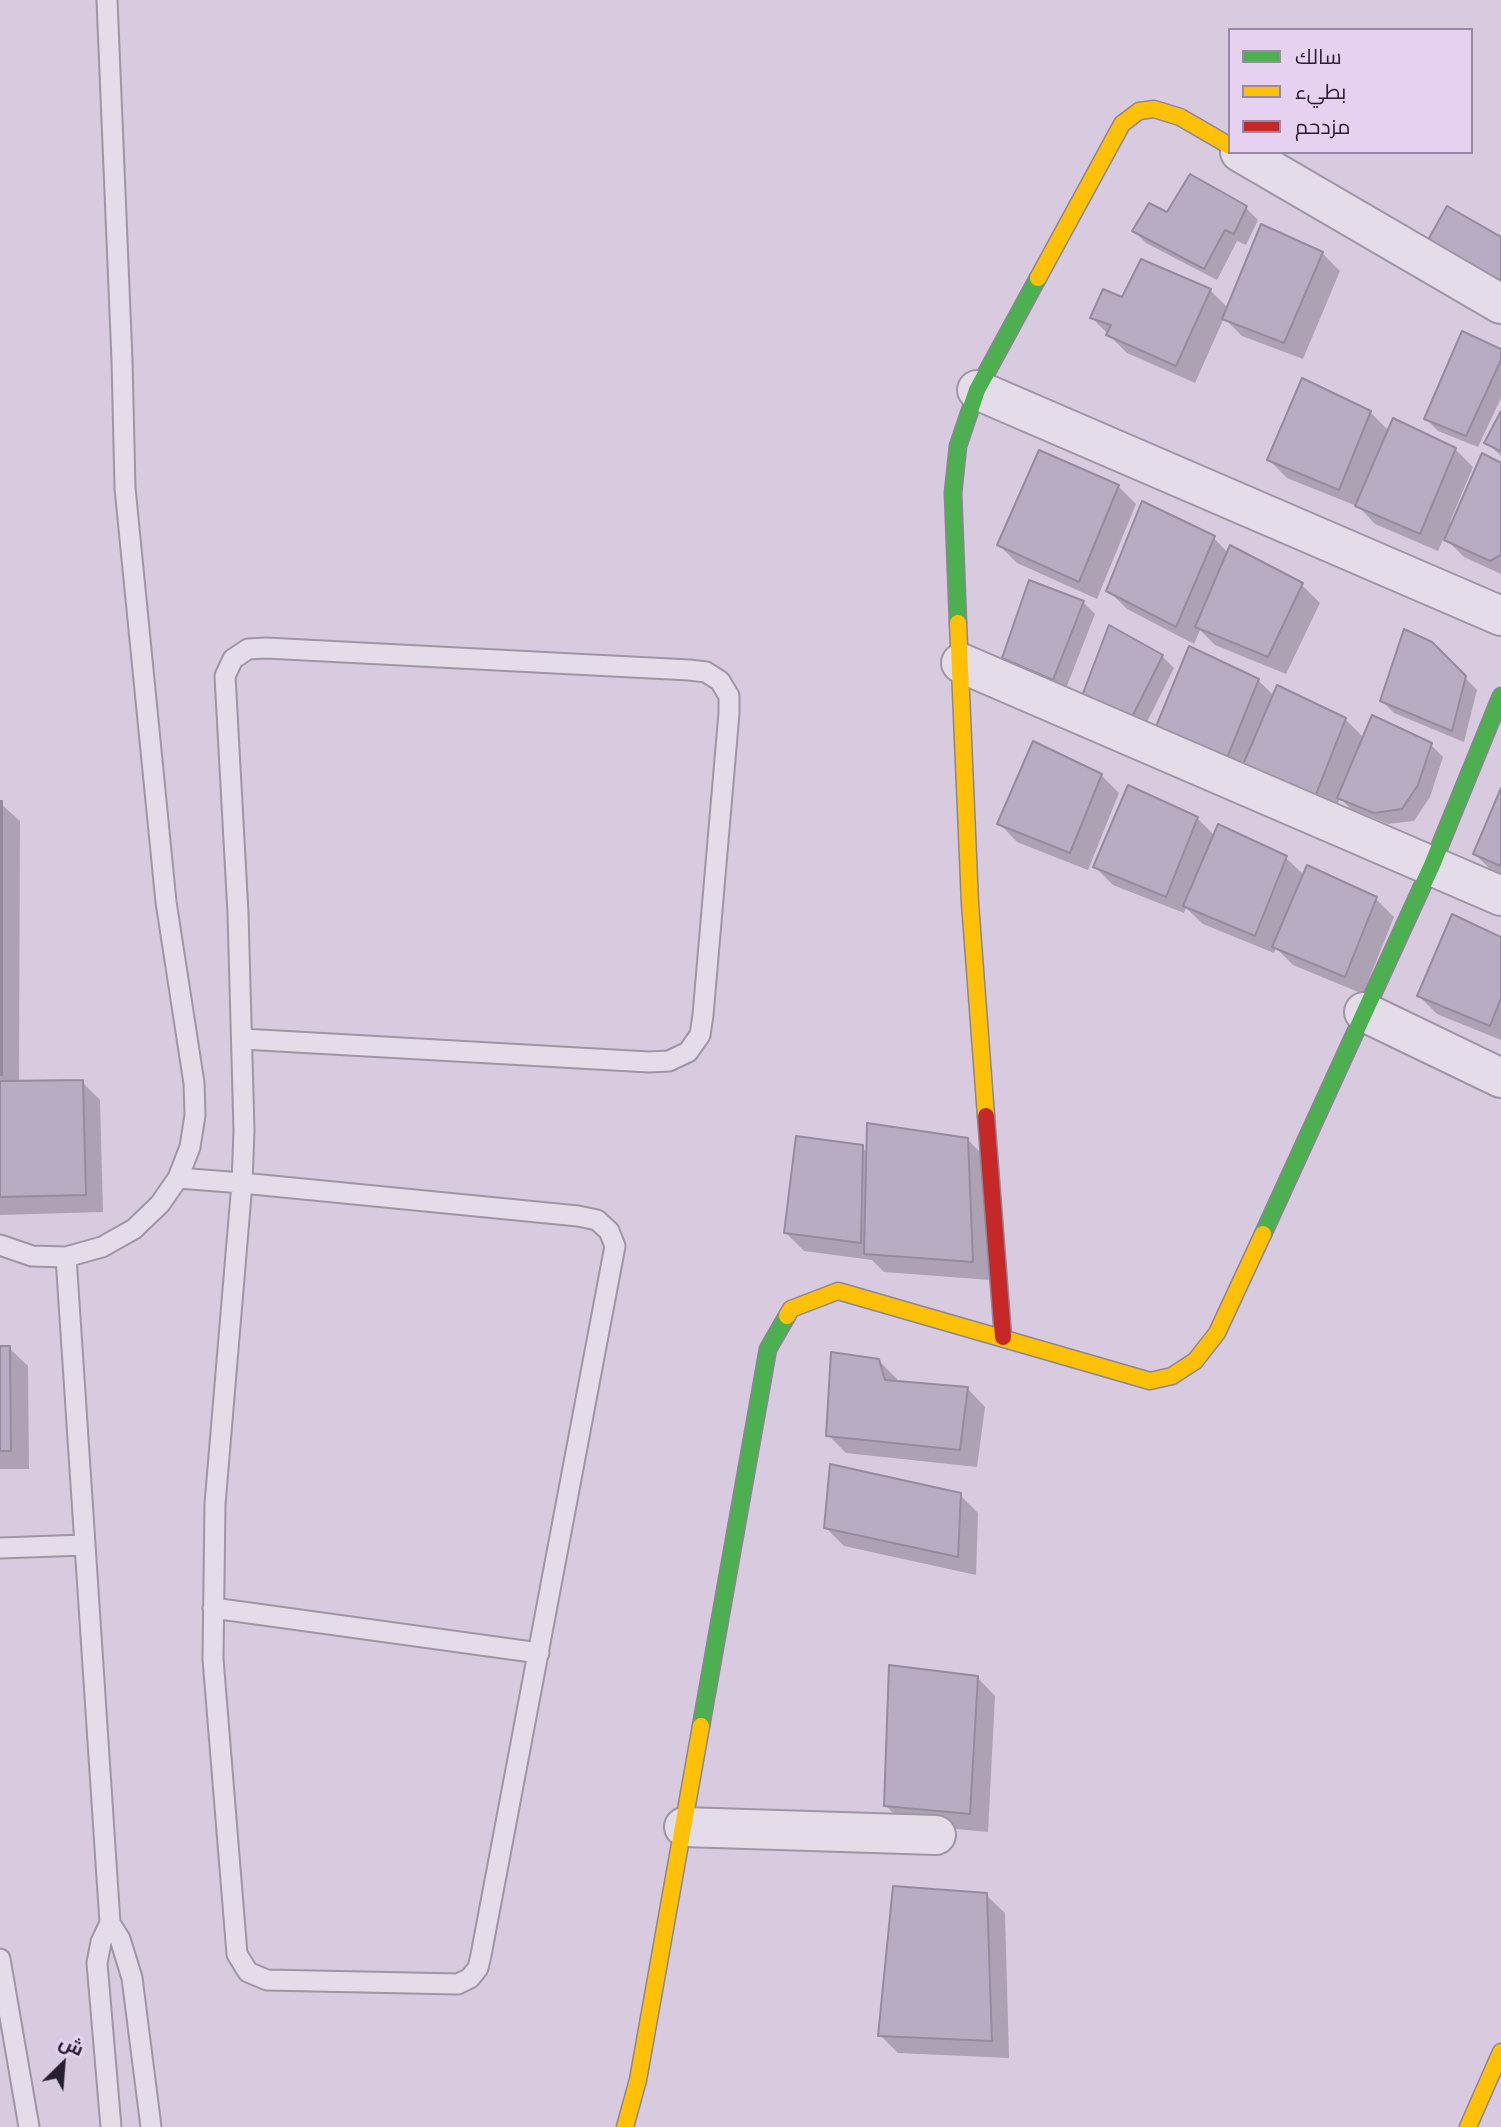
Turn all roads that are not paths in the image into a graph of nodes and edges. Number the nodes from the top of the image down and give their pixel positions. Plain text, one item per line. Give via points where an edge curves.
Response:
1 (107, 0) edge
2 (1228, 145) edge
3 (1243, 154) edge
4 (1501, 304) edge
5 (977, 390) junction
6 (1501, 616) edge
7 (961, 663) junction
8 (1501, 696) edge
9 (1432, 865) junction
10 (1501, 896) edge
11 (1364, 1012) junction
12 (243, 1039) junction
13 (1501, 1078) edge
14 (178, 1178) junction
15 (242, 1183) junction
16 (0, 1245) edge
17 (66, 1257) junction
18 (1003, 1337) junction
19 (85, 1545) junction
20 (0, 1548) edge
21 (213, 1608) junction
22 (539, 1653) junction
23 (684, 1827) junction
24 (936, 1835) dead end
25 (110, 1923) junction
26 (0, 1959) edge
27 (1501, 2052) edge
28 (0, 2071) edge
29 (21, 2079) junction
30 (29, 2127) edge
31 (111, 2127) edge
32 (151, 2127) edge
33 (625, 2127) edge
34 (1468, 2127) edge

1 - 14 lane via 125,488 166,902 194,1083 190,1147
2 - 5 street via 1180,117 1154,109 1139,111 1122,124
3 - 4 street
5 - 6 street
5 - 7 street via 958,446 953,493
7 - 9 street
7 - 18 street via 970,903
8 - 9 street
9 - 10 street
9 - 11 street
11 - 13 street
11 - 18 street via 1217,1333 1195,1361 1172,1376 1150,1381
12 - 12 lane via 225,694 225,676 233,659 248,649 266,648 706,671 720,681 729,696 729,713 703,1015 700,1035 688,1052 670,1061 649,1062
12 - 15 lane
14 - 15 lane
14 - 17 lane via 134,1229 102,1247
15 - 21 lane via 215,1504
15 - 22 lane via 578,1216 597,1220 609,1231 615,1246
16 - 17 lane via 32,1256
17 - 19 lane
18 - 23 street via 838,1291 791,1309 768,1349
19 - 20 lane
19 - 25 lane
21 - 22 lane
21 - 22 lane via 213,1659 237,1954 248,1972 267,1980 458,1984 470,1978 481,1955
23 - 24 street
23 - 33 street via 638,2080
25 - 31 lane via 97,1964
25 - 32 lane via 132,1978
26 - 29 lane
27 - 34 street
28 - 29 lane
29 - 30 lane

